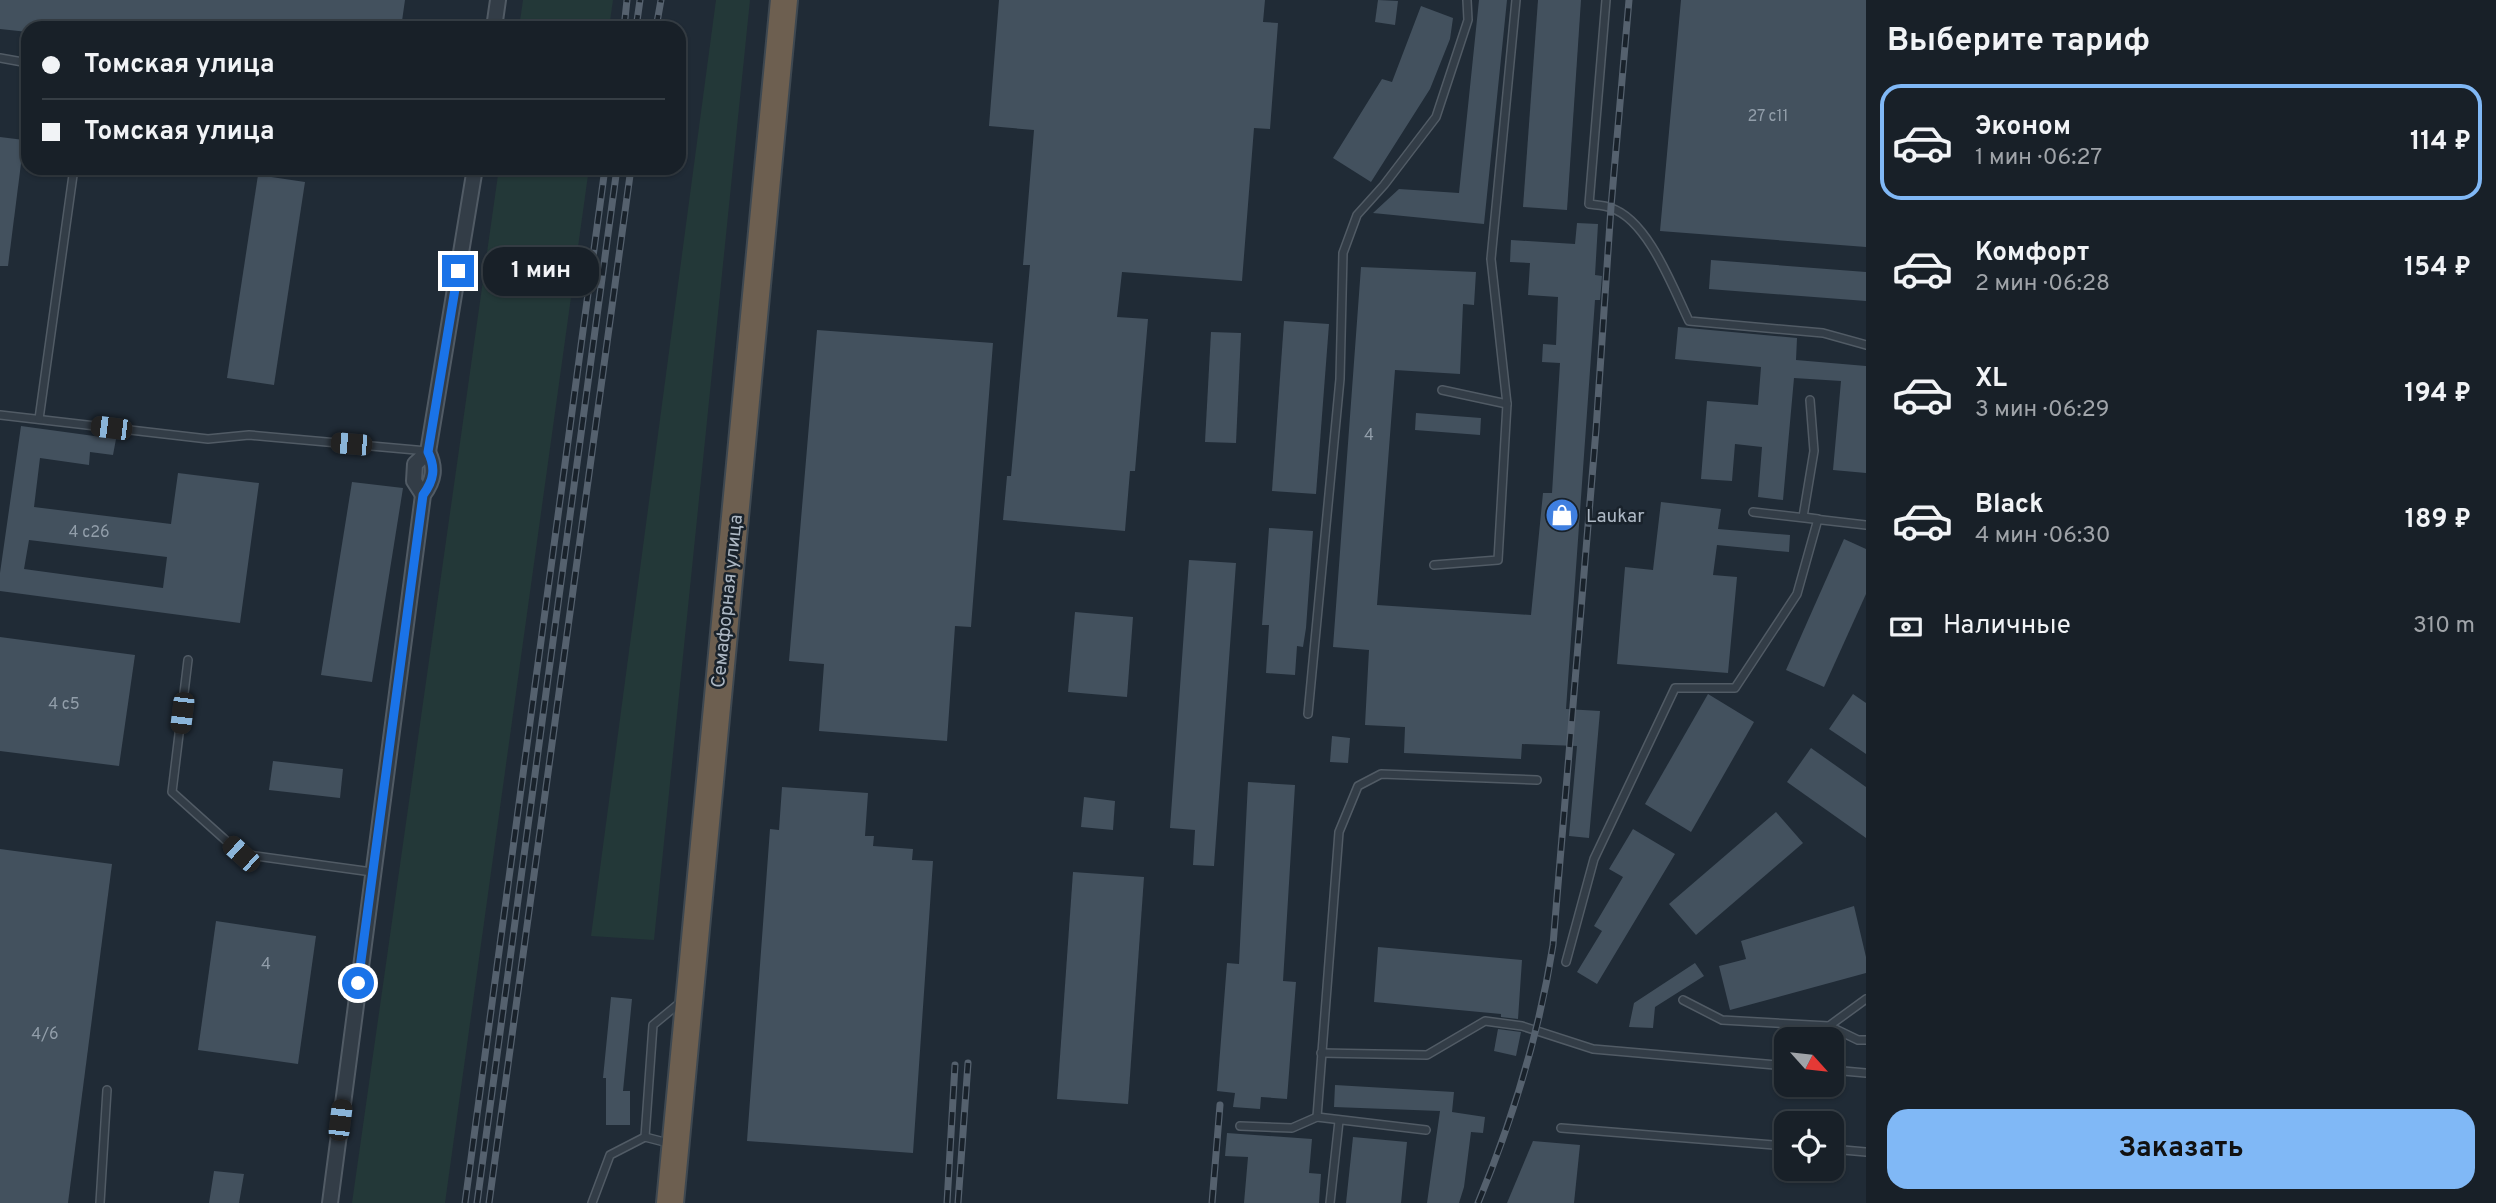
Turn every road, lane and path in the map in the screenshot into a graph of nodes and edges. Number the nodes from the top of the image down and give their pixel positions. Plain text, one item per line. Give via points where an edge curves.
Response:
1 (498, 0) edge
2 (784, 0) edge
3 (1467, 0) edge
4 (1516, 0) edge
5 (1606, 0) edge
6 (495, 21) edge
7 (0, 58) edge
8 (21, 61) edge
9 (73, 175) edge
10 (474, 175) edge
11 (1866, 345) edge
12 (1442, 390) dead end
13 (1810, 400) dead end
14 (1507, 404) junction
15 (0, 415) edge
16 (38, 419) junction
17 (428, 452) junction
18 (1753, 512) dead end
19 (1803, 517) junction
20 (1818, 519) junction
21 (1866, 526) edge
22 (1434, 565) dead end
23 (188, 660) dead end
24 (1308, 714) dead end
25 (1537, 780) dead end
26 (372, 872) junction
27 (1566, 962) dead end
28 (688, 996) junction
29 (1866, 999) edge
30 (1683, 1000) dead end
31 (1829, 1026) junction
32 (1866, 1040) edge
33 (1321, 1053) junction
34 (1774, 1065) edge
35 (1844, 1071) edge
36 (1866, 1073) edge
37 (107, 1090) dead end
38 (1318, 1117) junction
39 (1339, 1121) junction
40 (1240, 1126) dead end
41 (1561, 1128) dead end
42 (1426, 1130) dead end
43 (645, 1137) junction
44 (675, 1145) junction
45 (1774, 1145) edge
46 (1844, 1150) edge
47 (1866, 1152) edge
48 (100, 1203) edge
49 (330, 1203) edge
50 (592, 1203) edge
51 (670, 1203) edge
52 (1330, 1203) edge

1 - 6 street
2 - 28 highway, Семафорная улица
3 - 24 lane via 1468,20 1436,117 1357,215 1343,253 1340,379
4 - 14 lane via 1491,259
5 - 11 lane via 1589,204 1611,208 1634,224 1655,250 1689,321 1824,332
7 - 8 lane
9 - 16 lane
10 - 17 street
12 - 14 lane
13 - 19 lane via 1814,451
14 - 22 lane via 1498,560
15 - 16 lane
16 - 17 lane via 208,439 249,435
17 - 26 street via 415,464 414,481 423,495
18 - 19 lane
19 - 20 lane
20 - 21 lane
20 - 27 lane via 1797,594 1735,688 1675,688 1594,859
23 - 26 lane via 172,792 241,854
25 - 33 lane via 1381,774 1358,786 1339,832
26 - 49 street
28 - 43 lane via 653,1025
28 - 44 highway, Семафорная улица
29 - 31 lane
30 - 31 lane via 1722,1020
31 - 32 lane
33 - 34 lane via 1427,1055 1485,1021 1522,1026 1593,1049
33 - 38 lane
35 - 36 lane
37 - 48 lane
38 - 39 lane
38 - 40 lane via 1292,1128
39 - 42 lane
39 - 52 lane
41 - 45 lane
43 - 44 lane
43 - 50 lane via 610,1155
44 - 51 highway, Семафорная улица
46 - 47 lane

